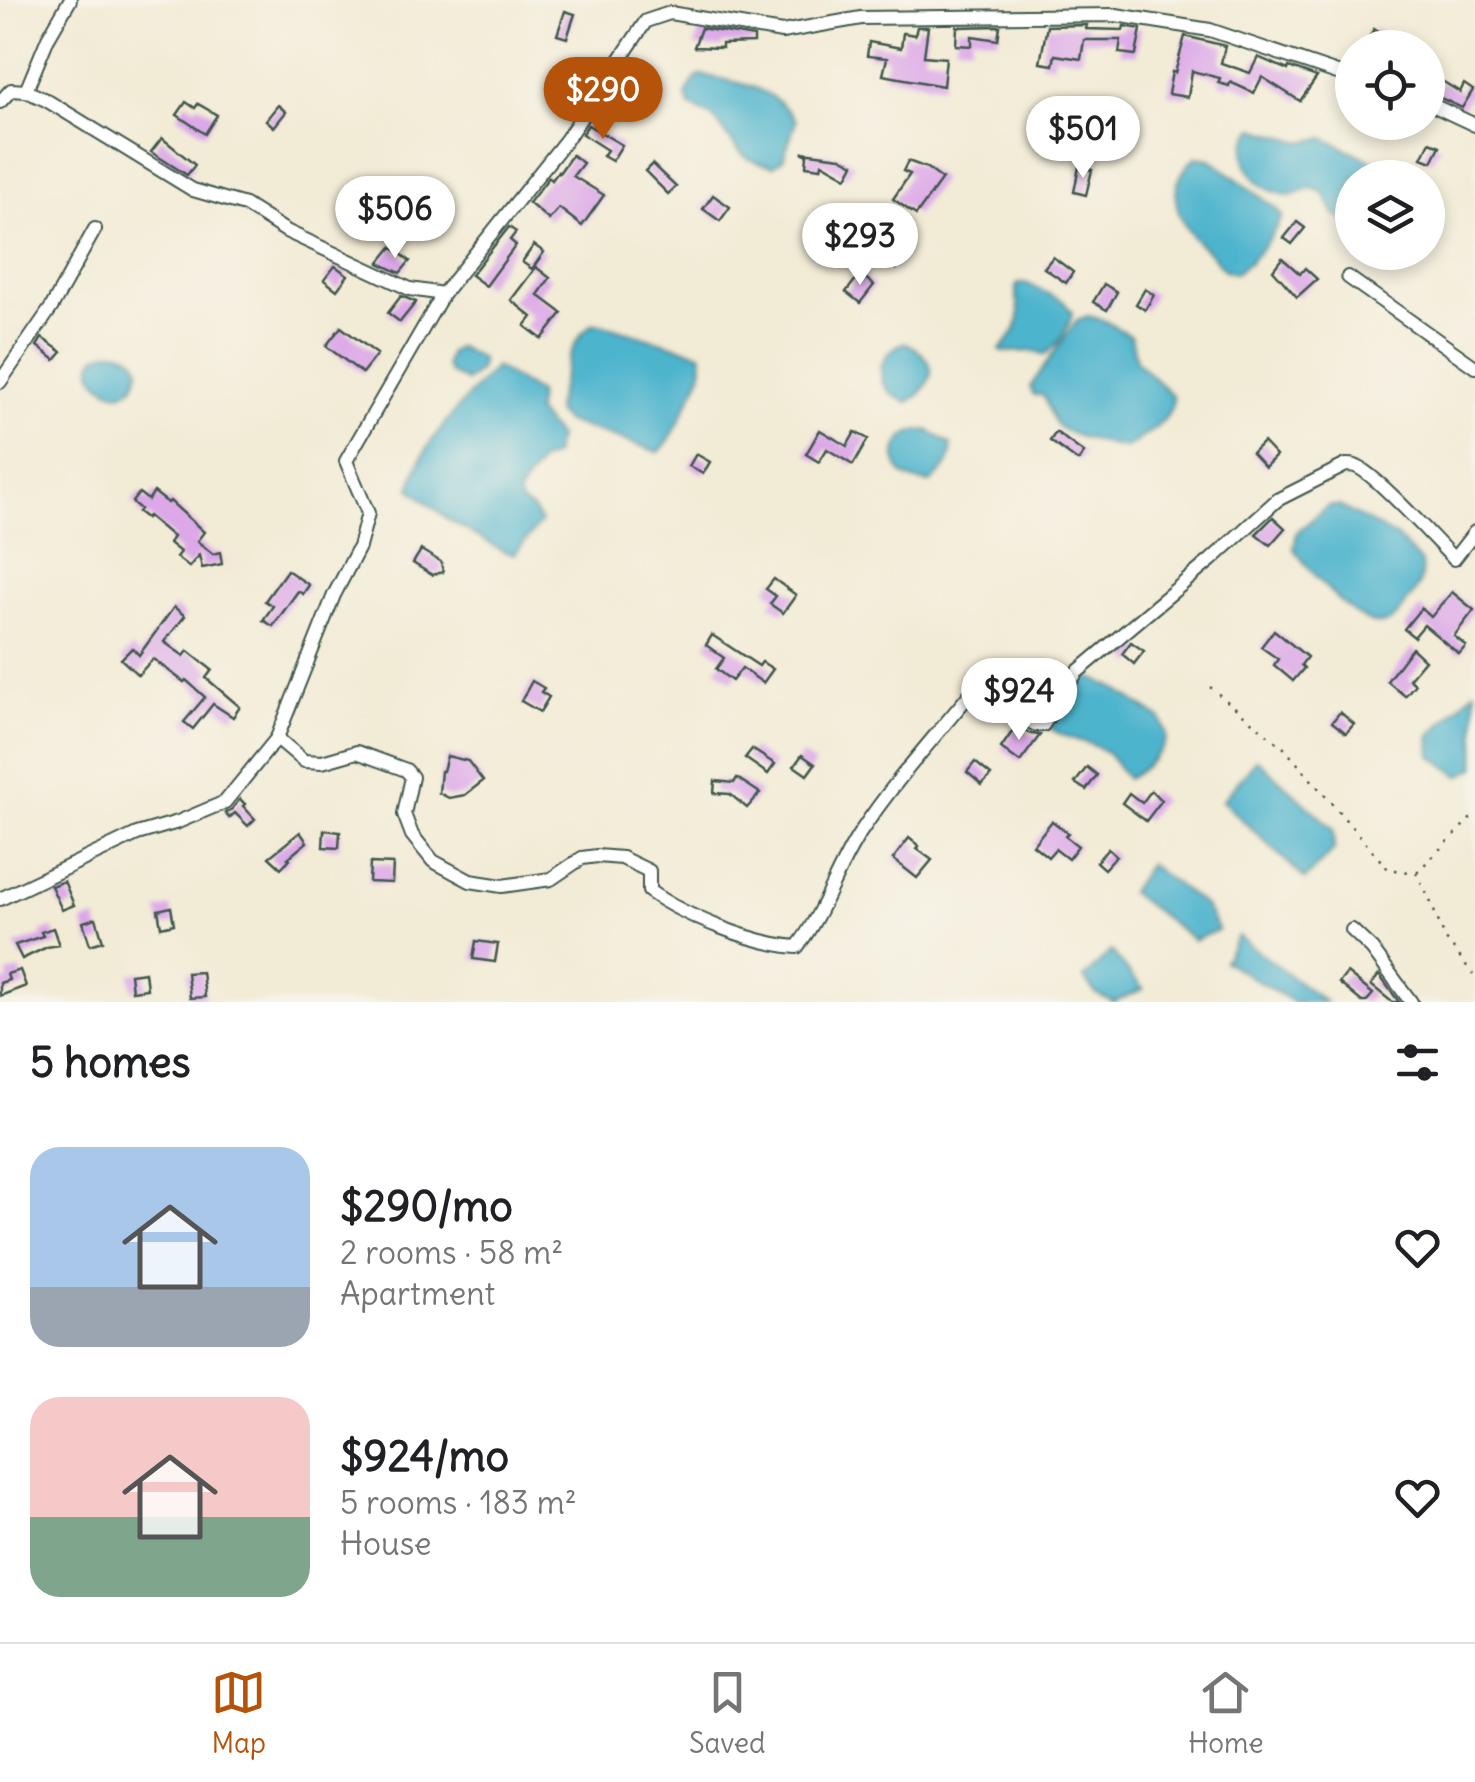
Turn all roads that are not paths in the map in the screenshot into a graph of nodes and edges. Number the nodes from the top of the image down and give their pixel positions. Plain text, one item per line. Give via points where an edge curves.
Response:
1 (70, 0) edge
2 (1335, 72) edge
3 (26, 91) junction
4 (0, 102) edge
5 (1445, 112) edge
6 (1475, 126) edge
7 (95, 229) dead end
8 (1348, 277) dead end
9 (444, 294) junction
10 (1475, 366) edge
11 (0, 382) edge
12 (1475, 532) edge
13 (277, 738) junction
14 (0, 899) edge
15 (1352, 930) dead end
16 (1411, 1002) edge

1 - 3 street
2 - 9 street via 1210,30 1116,15 861,18 782,32 670,13 646,21 566,140
3 - 4 street via 11,90
3 - 9 street via 193,190 245,205 410,289
5 - 6 street
7 - 11 street
8 - 10 street
9 - 13 street via 346,461 368,513
12 - 13 street via 1454,560 1354,466 1277,500 1076,673 1043,725 970,694 880,804 796,946 728,930 661,900 649,891 650,871 622,858 582,858 551,879 502,886 470,880 433,861 412,835 404,814 412,777 406,770 357,752 304,761
13 - 14 street via 225,802 138,834
15 - 16 street

